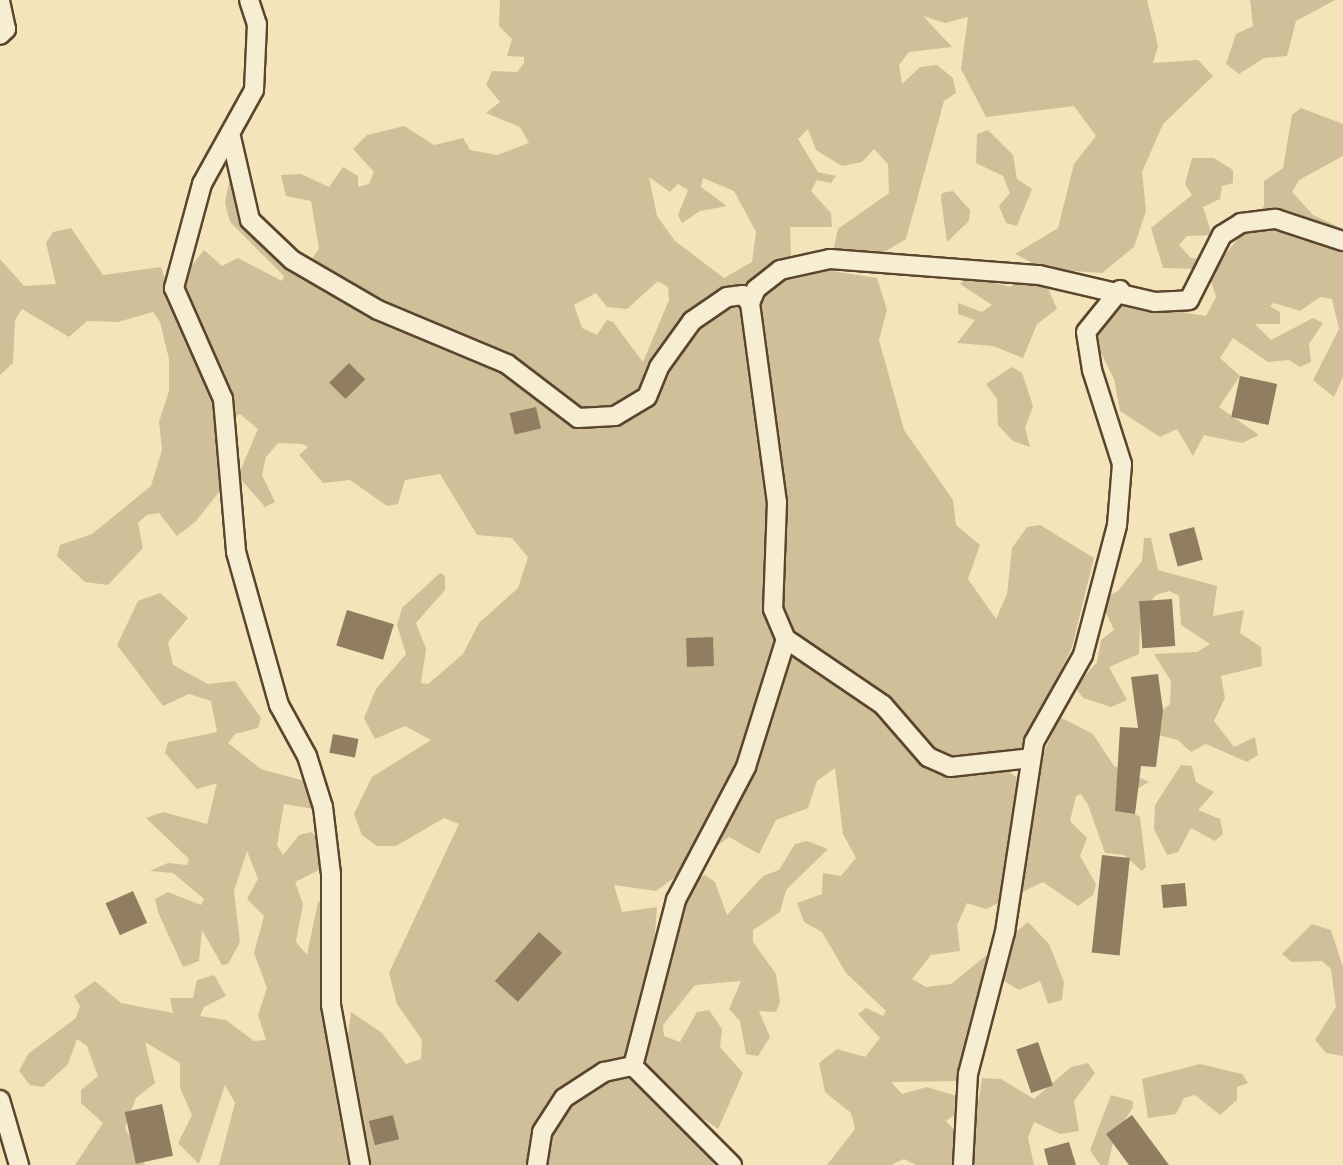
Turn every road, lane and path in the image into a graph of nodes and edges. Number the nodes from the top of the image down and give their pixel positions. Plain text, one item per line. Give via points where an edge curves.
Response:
1 (249, 0) edge
2 (0, 1) edge
3 (0, 34) edge
4 (231, 137) junction
5 (1343, 242) edge
6 (1120, 290) junction
7 (750, 303) junction
8 (786, 639) junction
9 (1031, 758) junction
10 (633, 1066) junction
11 (0, 1100) edge
12 (19, 1165) edge
13 (360, 1165) edge
14 (537, 1165) edge
15 (732, 1165) edge
16 (963, 1165) edge

1 - 4 street via 257,24 254,90
2 - 3 street via 6,29
4 - 7 street via 250,220 292,260 378,310 507,364 578,418 615,416 647,397 659,367 692,321 727,297 743,295
4 - 13 street via 202,184 174,288 223,399 236,552 279,705 307,757 323,807 331,874 331,1005
5 - 6 street via 1276,219 1241,223 1222,235 1189,300 1155,302
6 - 7 street via 1039,275 830,259 780,270 756,289
6 - 9 street via 1086,332 1092,370 1122,464 1117,525 1083,654 1044,718
7 - 8 street via 778,502 773,609
8 - 9 street via 883,705 928,757 950,767
8 - 10 street via 746,767 677,900
9 - 16 street via 1005,932 968,1074
10 - 14 street via 604,1072 564,1098 542,1132
10 - 15 street
11 - 12 street

